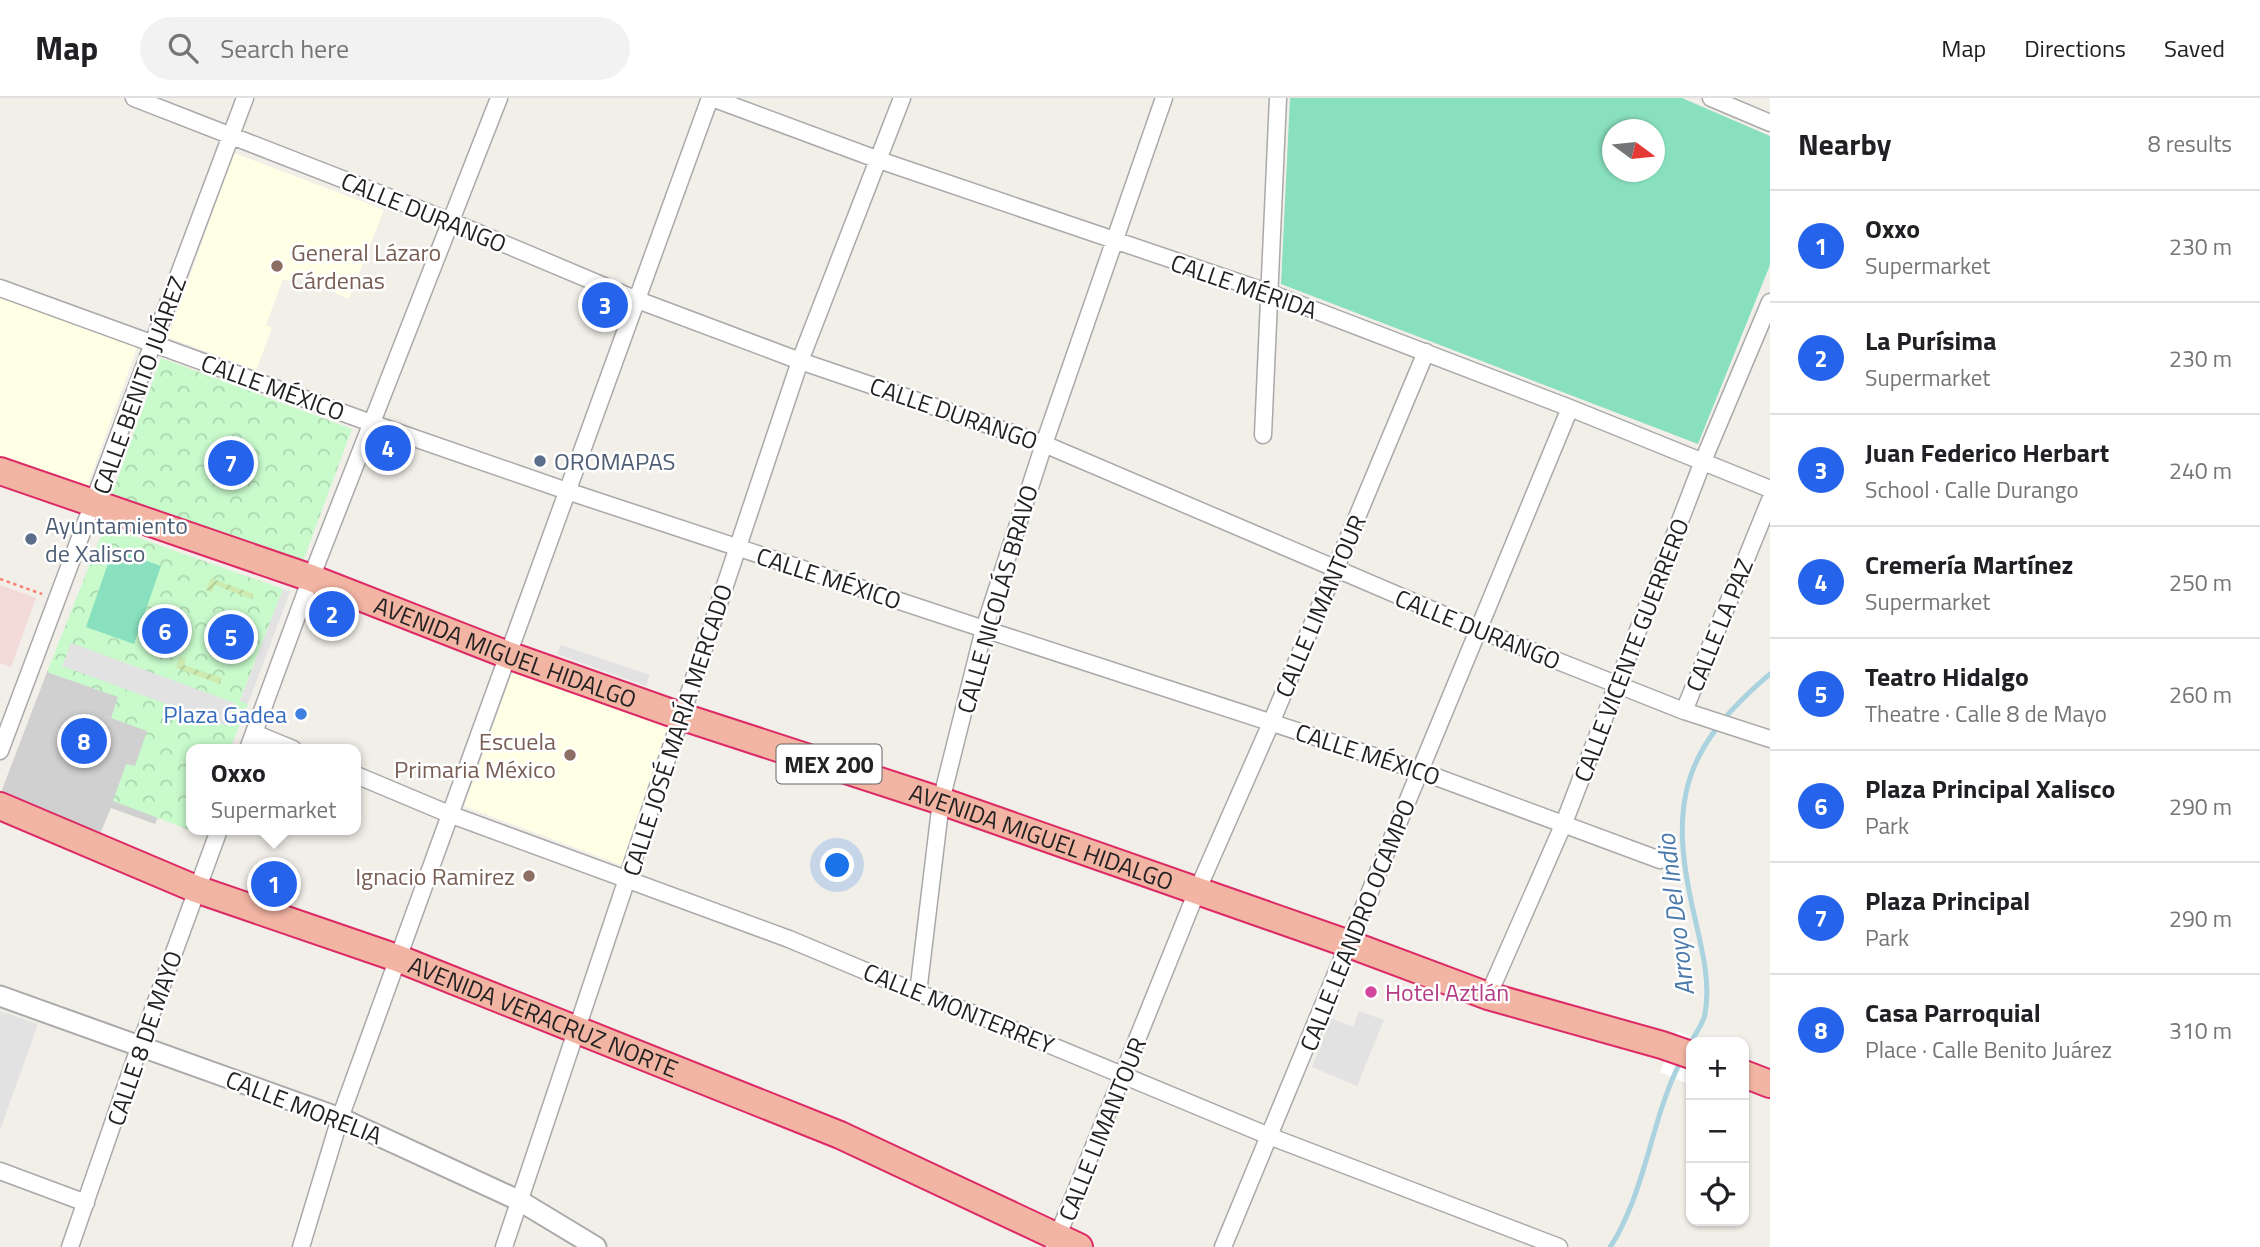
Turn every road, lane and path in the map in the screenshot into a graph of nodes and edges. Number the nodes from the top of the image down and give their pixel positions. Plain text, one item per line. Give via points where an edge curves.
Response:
1 (134, 98) edge
2 (245, 98) edge
3 (499, 98) edge
4 (711, 98) edge
5 (902, 98) edge
6 (1164, 98) edge
7 (1278, 98) edge
8 (1711, 98) edge
9 (1770, 123) edge
10 (231, 136) junction
11 (879, 160) junction
12 (450, 221) junction
13 (1113, 241) junction
14 (0, 288) edge
15 (1270, 293) junction
16 (635, 299) junction
17 (1770, 302) edge
18 (154, 344) junction
19 (1426, 352) junction
20 (800, 361) junction
21 (1570, 408) junction
22 (371, 423) junction
23 (1263, 435) dead end
24 (1044, 444) junction
25 (1703, 460) junction
26 (0, 471) edge
27 (1770, 489) edge
28 (568, 491) junction
29 (1770, 500) edge
30 (94, 505) junction
31 (737, 547) junction
32 (1336, 570) junction
33 (311, 578) junction
34 (0, 579) edge
35 (58, 600) junction
36 (984, 629) junction
37 (1477, 629) junction
38 (508, 655) junction
39 (1617, 686) junction
40 (1684, 711) junction
41 (683, 717) junction
42 (1271, 723) junction
43 (254, 733) junction
44 (1763, 737) edge
45 (250, 744) edge
46 (281, 744) edge
47 (0, 751) edge
48 (1420, 771) junction
49 (361, 777) edge
50 (942, 801) junction
51 (0, 806) edge
52 (449, 814) junction
53 (1564, 823) junction
54 (217, 835) edge
55 (1660, 860) dead end
56 (628, 880) junction
57 (196, 889) junction
58 (1197, 891) junction
59 (1349, 944) junction
60 (397, 958) junction
61 (918, 993) junction
62 (0, 996) edge
63 (1489, 996) junction
64 (579, 1028) junction
65 (140, 1045) junction
66 (1686, 1053) edge
67 (1124, 1076) junction
68 (1749, 1076) edge
69 (1770, 1084) edge
70 (340, 1118) junction
71 (1269, 1136) junction
72 (0, 1171) edge
73 (520, 1201) junction
74 (86, 1203) junction
75 (1063, 1244) edge
76 (70, 1247) edge
77 (301, 1247) edge
78 (505, 1247) edge
79 (596, 1247) edge
80 (1223, 1247) edge
81 (1559, 1247) edge

1 - 10 street, CALLE DURANGO
2 - 10 street, CALLE BENITO JUÁREZ
3 - 12 street
4 - 11 street, CALLE MÉRIDA
4 - 16 street
5 - 11 street, CALLE JOSÉ MARÍA MERCADO
6 - 13 street, CALLE NICOLÁS BRAVO
7 - 15 street
8 - 9 street
10 - 12 street, CALLE DURANGO
10 - 18 street, CALLE BENITO JUÁREZ
11 - 13 street, CALLE MÉRIDA
11 - 20 street, CALLE JOSÉ MARÍA MERCADO
12 - 16 street, CALLE DURANGO
12 - 22 street
13 - 15 street, CALLE MÉRIDA
13 - 24 street, CALLE NICOLÁS BRAVO
14 - 18 street, CALLE MÉXICO
15 - 19 street, CALLE MÉRIDA
15 - 23 street
16 - 20 street, CALLE DURANGO
16 - 28 street
17 - 25 street, CALLE VICENTE GUERRERO
18 - 22 street, CALLE MÉXICO
18 - 30 street, CALLE BENITO JUÁREZ
19 - 21 street, CALLE MÉRIDA
19 - 32 street, CALLE LIMANTOUR
20 - 24 street, CALLE DURANGO
20 - 31 street, CALLE JOSÉ MARÍA MERCADO
21 - 25 street, CALLE MÉRIDA
21 - 37 street, CALLE LEANDRO OCAMPO
22 - 28 street, CALLE MÉXICO
22 - 33 street
24 - 32 street, CALLE DURANGO
24 - 36 street, CALLE NICOLÁS BRAVO
25 - 27 street, CALLE MÉRIDA
25 - 39 street, CALLE VICENTE GUERRERO
26 - 30 highway, AVENIDA MIGUEL HIDALGO / MEX 200
28 - 31 street, CALLE MÉXICO
28 - 38 street
29 - 40 street, CALLE LA PAZ
30 - 33 highway, AVENIDA MIGUEL HIDALGO / MEX 200
30 - 35 street, CALLE BENITO JUÁREZ
31 - 36 street, CALLE MÉXICO
31 - 41 street, CALLE JOSÉ MARÍA MERCADO
32 - 37 street, CALLE DURANGO
32 - 42 street, CALLE LIMANTOUR
33 - 38 highway, AVENIDA MIGUEL HIDALGO / MEX 200
33 - 43 street
34 - 35 path
35 - 47 street, CALLE BENITO JUÁREZ
36 - 42 street, CALLE MÉXICO
36 - 50 street, CALLE NICOLÁS BRAVO
37 - 39 street, CALLE DURANGO
37 - 48 street, CALLE LEANDRO OCAMPO
38 - 41 highway, AVENIDA MIGUEL HIDALGO / MEX 200
38 - 52 street
39 - 40 street, CALLE DURANGO
39 - 53 street, CALLE VICENTE GUERRERO
40 - 44 street, CALLE DURANGO
41 - 50 highway, AVENIDA MIGUEL HIDALGO / MEX 200
41 - 56 street, CALLE JOSÉ MARÍA MERCADO
42 - 48 street, CALLE MÉXICO
42 - 58 street, CALLE LIMANTOUR
43 - 45 street
43 - 46 street
48 - 53 street, CALLE MÉXICO
48 - 59 street, CALLE LEANDRO OCAMPO
49 - 52 street, CALLE MONTERREY
50 - 58 highway, AVENIDA MIGUEL HIDALGO / MEX 200
50 - 61 street, CALLE NICOLÁS BRAVO
51 - 57 highway, AVENIDA VERACRUZ NORTE
52 - 56 street, CALLE MONTERREY
52 - 60 street
53 - 55 street, CALLE MÉXICO
53 - 63 street, CALLE VICENTE GUERRERO
54 - 57 street, CALLE 8 DE MAYO
56 - 61 street, CALLE MONTERREY
56 - 64 street, CALLE JOSÉ MARÍA MERCADO
57 - 60 highway, AVENIDA VERACRUZ NORTE
57 - 65 street, CALLE 8 DE MAYO
58 - 59 highway, AVENIDA MIGUEL HIDALGO / MEX 200
58 - 67 street, CALLE LIMANTOUR
59 - 63 highway, AVENIDA MIGUEL HIDALGO / MEX 200
59 - 71 street, CALLE LEANDRO OCAMPO
60 - 64 highway, AVENIDA VERACRUZ NORTE
60 - 70 street
61 - 67 street, CALLE MONTERREY
62 - 65 street, CALLE MORELIA
63 - 66 highway, AVENIDA MIGUEL HIDALGO / MEX 200
64 - 73 street, CALLE JOSÉ MARÍA MERCADO
64 - 75 highway, AVENIDA VERACRUZ NORTE via 840,1135
65 - 70 street, CALLE MORELIA
65 - 74 street, CALLE 8 DE MAYO
67 - 71 street, CALLE MONTERREY
67 - 75 street, CALLE LIMANTOUR
68 - 69 highway
70 - 73 street, CALLE MORELIA
70 - 77 street
71 - 80 street, CALLE LEANDRO OCAMPO
71 - 81 street, CALLE MONTERREY
72 - 74 street
73 - 78 street, CALLE JOSÉ MARÍA MERCADO
73 - 79 street, CALLE MORELIA
74 - 76 street, CALLE 8 DE MAYO

